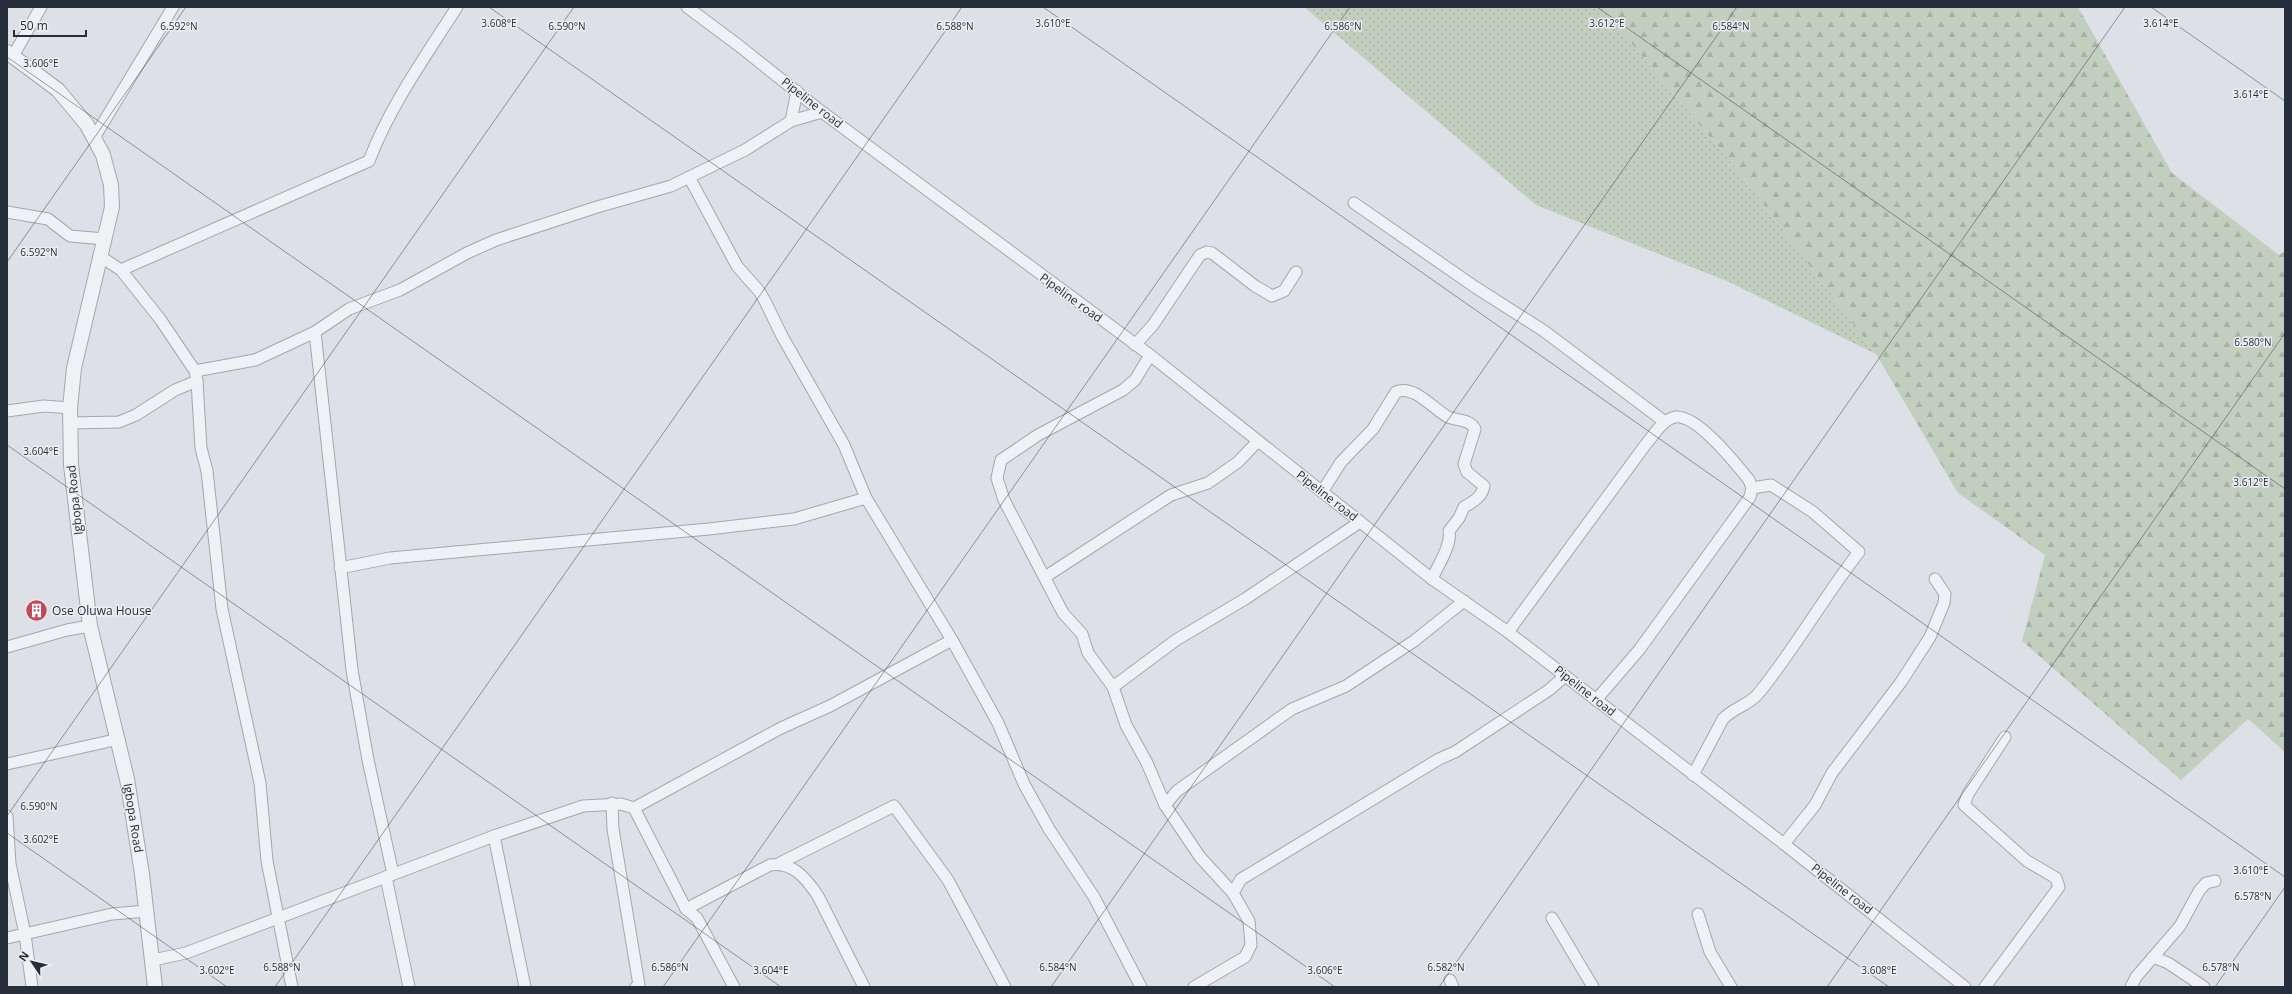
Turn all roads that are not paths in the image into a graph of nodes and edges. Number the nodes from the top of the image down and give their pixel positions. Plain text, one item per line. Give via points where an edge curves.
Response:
1 (41, 7) edge
2 (173, 7) edge
3 (457, 7) edge
4 (686, 7) edge
5 (10, 54) edge
6 (797, 91) junction
7 (822, 112) junction
8 (791, 121) junction
9 (94, 138) junction
10 (689, 177) junction
11 (1354, 203) dead end
12 (7, 212) edge
13 (105, 239) junction
14 (101, 257) junction
15 (121, 270) junction
16 (1296, 272) dead end
17 (315, 332) junction
18 (1135, 345) junction
19 (1150, 356) junction
20 (196, 376) junction
21 (70, 408) junction
22 (7, 411) edge
23 (1665, 422) junction
24 (70, 423) junction
25 (1258, 441) junction
26 (1752, 488) junction
27 (1322, 492) junction
28 (866, 498) junction
29 (1360, 522) junction
30 (340, 568) junction
31 (1045, 577) junction
32 (1432, 579) junction
33 (1935, 579) dead end
34 (1464, 601) junction
35 (90, 626) junction
36 (1508, 632) junction
37 (952, 640) junction
38 (7, 647) edge
39 (1564, 676) junction
40 (1113, 687) junction
41 (1596, 700) junction
42 (2006, 737) dead end
43 (119, 739) junction
44 (7, 764) edge
45 (1693, 775) junction
46 (612, 803) junction
47 (1165, 805) junction
48 (634, 808) junction
49 (7, 816) edge
50 (494, 836) junction
51 (1784, 844) junction
52 (780, 863) junction
53 (390, 876) junction
54 (2215, 881) dead end
55 (1233, 893) junction
56 (686, 909) junction
57 (147, 911) junction
58 (1698, 914) dead end
59 (1552, 918) dead end
60 (280, 919) junction
61 (25, 934) junction
62 (7, 938) edge
63 (2153, 957) junction
64 (153, 960) junction
65 (32, 987) edge
66 (155, 987) edge
67 (292, 987) edge
68 (409, 987) edge
69 (525, 987) edge
70 (636, 987) edge
71 (734, 987) edge
72 (864, 987) edge
73 (1005, 987) edge
74 (1141, 987) edge
75 (1194, 987) edge
76 (1593, 987) edge
77 (1731, 987) edge
78 (1965, 987) edge
79 (1985, 987) edge
80 (2131, 987) edge
81 (2204, 987) edge

1 - 5 street
2 - 9 street
3 - 15 street via 398,99 378,137 369,161
4 - 6 street, Pipeline road
5 - 9 street, Igbopa Road via 58,90 87,125
6 - 7 street, Pipeline road
6 - 8 street
7 - 8 street
7 - 18 street, Pipeline road
8 - 10 street via 745,150
9 - 13 street, Igbopa Road via 103,155 111,185 112,207
10 - 17 street via 665,188 496,240 400,290 349,309
10 - 28 street via 737,266 745,278 760,291 782,336 844,445
11 - 23 street via 1475,287 1544,331
12 - 13 street via 48,219 70,236
13 - 14 street, Igbopa Road
14 - 15 street
14 - 21 street, Igbopa Road via 74,368
15 - 20 street via 160,318
16 - 18 street via 1284,292 1272,296 1212,253 1200,255 1153,325
17 - 20 street via 255,360
17 - 30 street
18 - 19 street, Pipeline road
19 - 25 street, Pipeline road
19 - 31 street via 1135,380 1123,390 1038,435 1001,460 997,478 1004,500
20 - 24 street via 136,415 119,422
20 - 60 street via 201,448 207,471 222,610 260,783 267,861
21 - 22 street via 44,406
21 - 24 street, Igbopa Road
23 - 26 street via 1676,417 1695,423 1740,469
23 - 36 street via 1646,444
24 - 35 street, Igbopa Road via 71,466
25 - 27 street, Pipeline road
25 - 31 street via 1238,462 1208,483 1171,495
26 - 41 street via 1750,497 1639,650
26 - 45 street via 1771,485 1813,512 1859,552 1757,696 1729,712 1723,719
27 - 29 street, Pipeline road
27 - 32 street via 1341,462 1373,429 1396,392 1412,392 1447,416 1469,422 1475,430 1464,464 1467,472 1484,486 1484,490 1475,501 1464,507 1449,531 1449,546
28 - 30 street via 785,520 390,558
28 - 37 street
29 - 32 street, Pipeline road
29 - 40 street via 1245,599 1176,640
30 - 53 street via 352,670
31 - 40 street via 1063,614 1082,634 1088,653
32 - 34 street, Pipeline road
33 - 51 street via 1945,594 1944,603 1930,637 1901,682 1832,773 1815,804
34 - 36 street, Pipeline road
34 - 47 street via 1414,641 1346,686 1292,709 1177,791
35 - 38 street
35 - 43 street, Igbopa Road
36 - 39 street, Pipeline road
37 - 48 street via 830,706 781,728
37 - 74 street via 998,723 1024,784 1052,834 1094,897
39 - 41 street, Pipeline road
39 - 55 street via 1549,690 1455,752 1439,759 1241,879
40 - 47 street via 1126,725
41 - 45 street, Pipeline road
42 - 79 street via 1968,794 1964,805 2027,861 2056,878 2058,887
43 - 44 street
43 - 57 street, Igbopa Road
45 - 51 street, Pipeline road
46 - 48 street via 627,804
46 - 50 street via 583,806
46 - 70 street via 613,830 639,985
47 - 55 street via 1196,852
48 - 56 street
49 - 61 street via 11,871
50 - 53 street
50 - 69 street
51 - 78 street, Pipeline road
52 - 56 street via 770,865
52 - 72 street via 799,873 818,896
52 - 73 street via 894,806 948,880
53 - 60 street
53 - 68 street
54 - 63 street via 2206,884 2199,891 2180,926
55 - 75 street via 1249,921 1249,952 1245,957
56 - 71 street via 697,918
57 - 61 street via 112,914
57 - 64 street, Igbopa Road
58 - 77 street via 1710,952
59 - 76 street
60 - 64 street via 186,954
60 - 67 street
61 - 62 street
61 - 65 street
63 - 80 street
63 - 81 street via 2168,963
64 - 66 street, Igbopa Road

